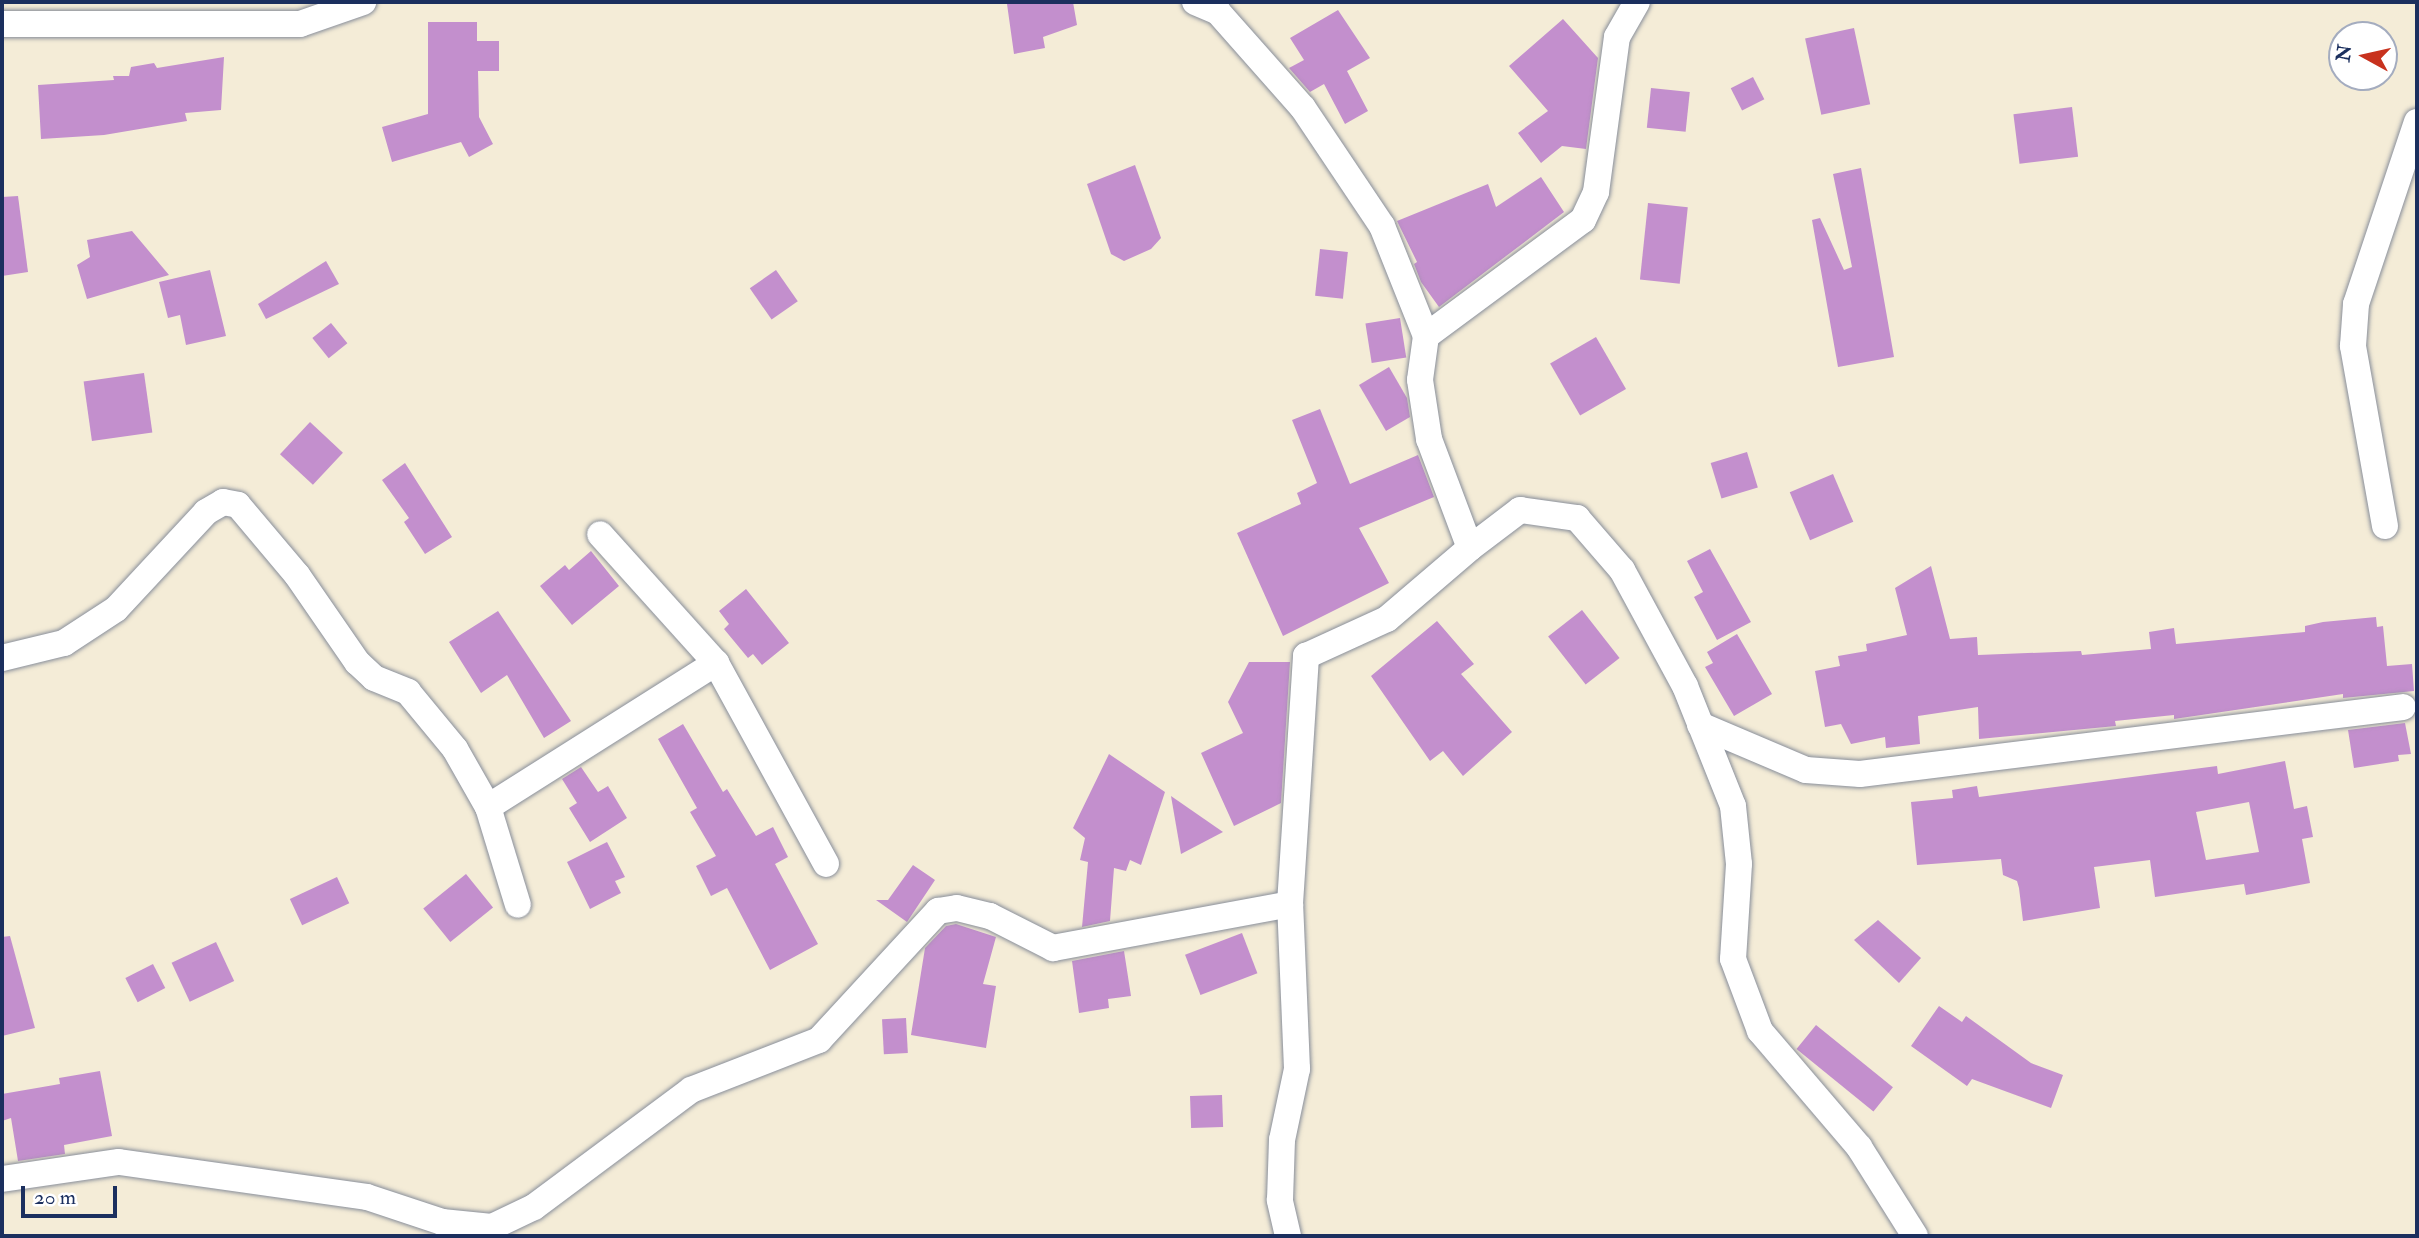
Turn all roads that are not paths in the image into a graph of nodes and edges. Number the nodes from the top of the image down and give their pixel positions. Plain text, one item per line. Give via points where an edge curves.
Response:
1 (363, 2) edge
2 (1195, 2) edge
3 (1637, 2) edge
4 (2, 24) edge
5 (2417, 122) edge
6 (1426, 336) junction
7 (2385, 526) dead end
8 (600, 534) dead end
9 (1470, 548) junction
10 (2, 658) edge
11 (716, 663) junction
12 (2403, 707) dead end
13 (1700, 725) junction
14 (488, 807) junction
15 (826, 864) dead end
16 (1290, 904) junction
17 (518, 905) dead end
18 (2, 1179) edge
19 (1288, 1236) edge
20 (1915, 1236) edge

1 - 4 street via 300,24
2 - 6 street via 1218,12 1303,108 1382,226
3 - 6 street via 1618,37 1596,192 1583,220
5 - 7 street via 2357,304 2353,346
6 - 9 street via 1420,380 1429,439
8 - 11 street
9 - 13 street via 1520,510 1577,519 1622,570 1685,686
9 - 16 street via 1387,619 1306,656
10 - 14 street via 64,643 116,608 206,512 223,502 238,505 297,575 357,662 374,678 408,692 455,749
11 - 14 street
11 - 15 street
12 - 13 street via 1860,774 1806,770
13 - 20 street via 1732,806 1739,863 1733,959 1760,1031 1859,1147
14 - 17 street
16 - 18 street via 1053,948 990,916 957,908 938,911 819,1040 691,1090 534,1207 492,1227 442,1222 367,1197 118,1163
16 - 19 street via 1297,1069 1282,1140 1280,1200

